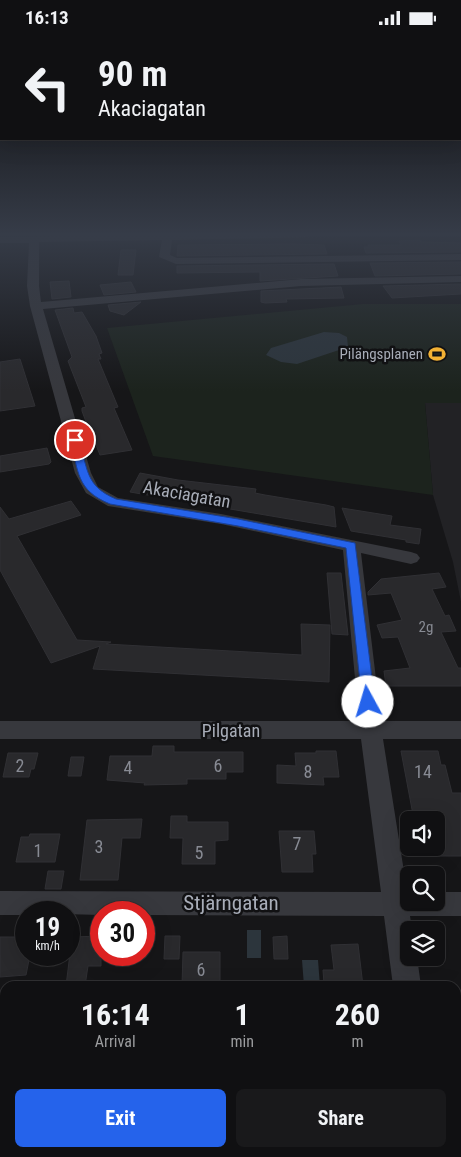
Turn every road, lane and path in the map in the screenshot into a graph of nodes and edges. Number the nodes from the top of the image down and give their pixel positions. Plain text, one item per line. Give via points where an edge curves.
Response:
1 (34, 286) edge
2 (250, 286) edge
3 (36, 306) junction
4 (351, 546) junction
5 (411, 558) dead end
6 (371, 729) junction
7 (0, 730) edge
8 (461, 730) edge
9 (0, 903) edge
10 (394, 903) junction
11 (461, 904) edge
12 (406, 981) edge

1 - 3 street, Akaciagatan
2 - 3 street
3 - 4 street, Akaciagatan via 83,473 87,484 97,495 114,502
4 - 5 street, Akaciagatan
4 - 6 street
6 - 7 street, Pilgatan
6 - 8 street, Pilgatan
6 - 10 street
9 - 10 street, Stjärngatan
10 - 11 street, Stjärngatan
10 - 12 street

